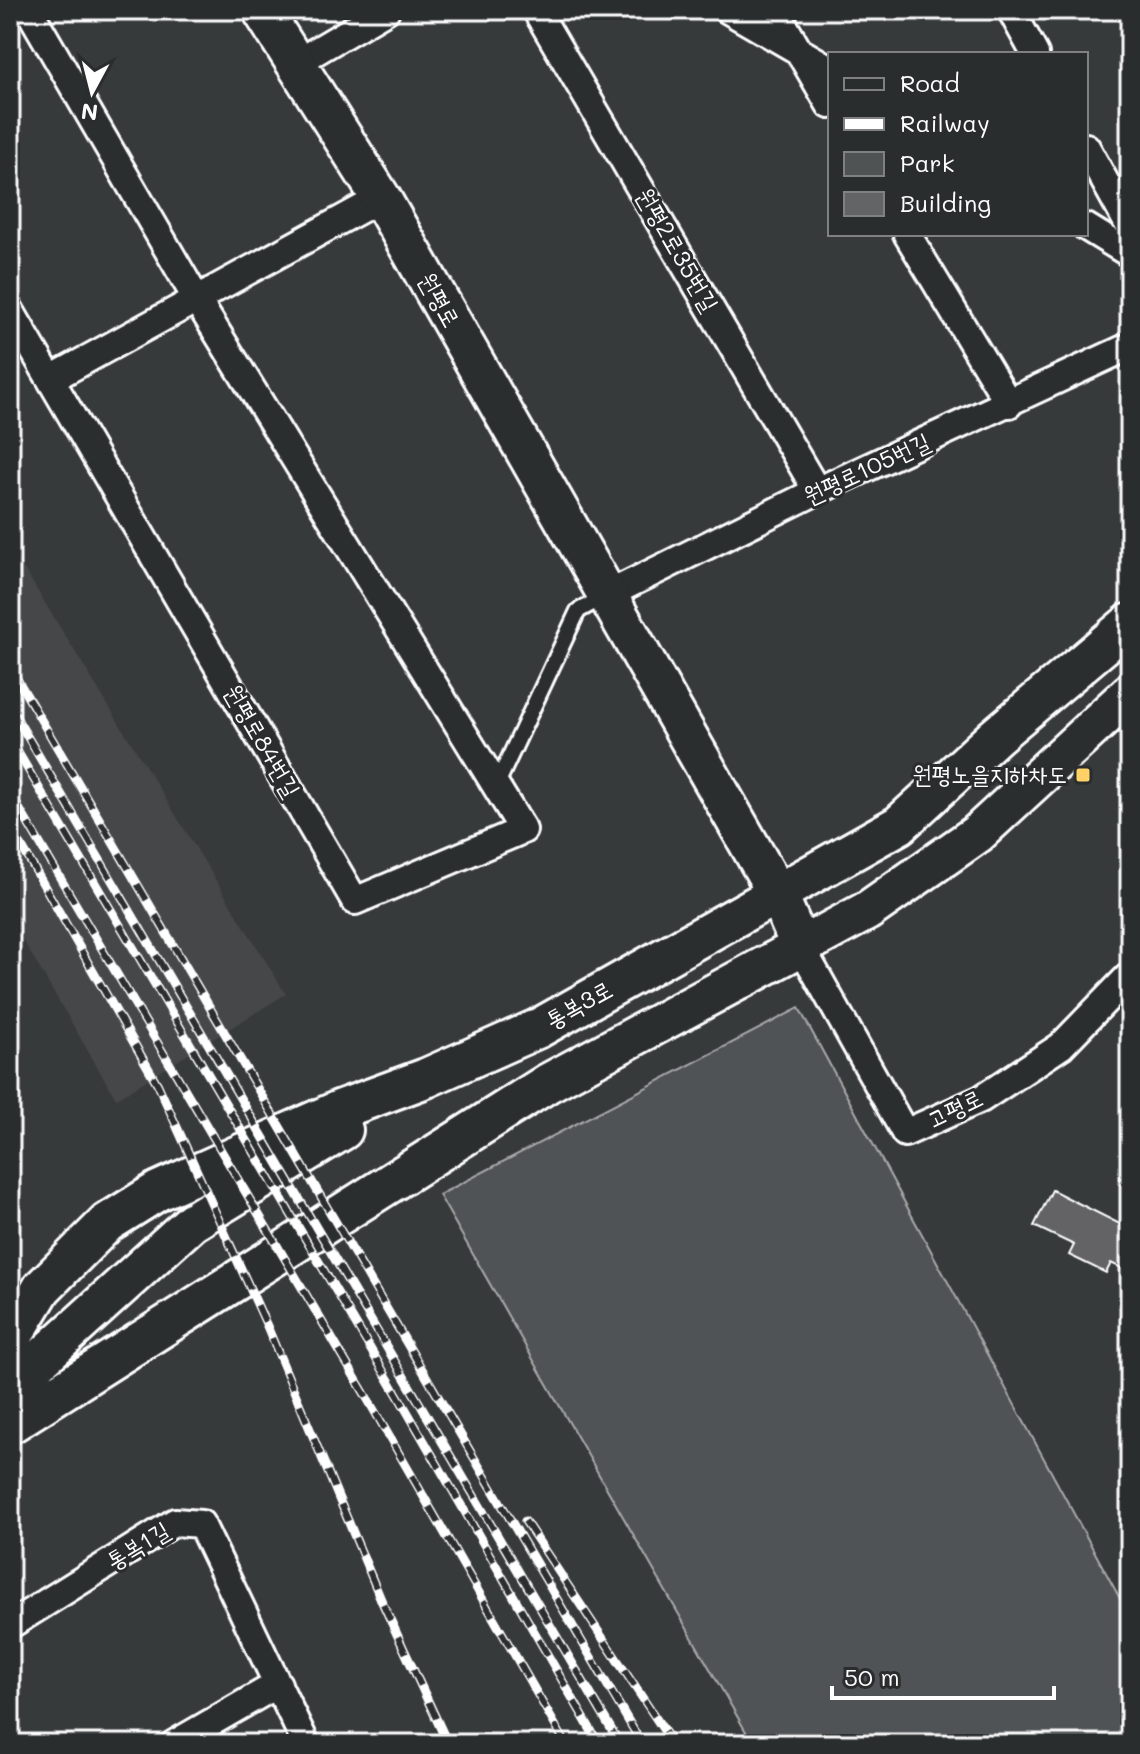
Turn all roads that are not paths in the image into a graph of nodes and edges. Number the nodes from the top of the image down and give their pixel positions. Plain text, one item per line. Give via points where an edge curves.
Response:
1 (29, 10) edge
2 (262, 10) edge
3 (386, 10) edge
4 (536, 10) edge
5 (728, 10) edge
6 (775, 10) edge
7 (1011, 10) edge
8 (797, 49) junction
9 (1034, 52) edge
10 (296, 63) junction
11 (828, 68) edge
12 (828, 102) edge
13 (1088, 151) edge
14 (381, 198) junction
15 (1130, 227) edge
16 (1088, 228) edge
17 (908, 236) edge
18 (1130, 254) edge
19 (197, 300) junction
20 (10, 310) edge
21 (1130, 346) edge
22 (51, 379) junction
23 (1009, 404) junction
24 (817, 491) junction
25 (605, 596) junction
26 (1130, 623) edge
27 (1130, 693) edge
28 (497, 784) junction
29 (777, 893) junction
30 (800, 945) junction
31 (1130, 975) edge
32 (426, 1078) junction
33 (10, 1341) edge
34 (10, 1387) edge
35 (10, 1424) edge
36 (10, 1625) edge
37 (278, 1684) junction
38 (174, 1744) edge
39 (306, 1744) edge

1 - 19 street, 원평로84번길
2 - 10 street, 원평로
3 - 10 street
4 - 24 street, 원평2로35번길
5 - 8 street
6 - 8 street
7 - 9 street
8 - 11 street
8 - 12 street
10 - 14 street, 원평로
13 - 15 street
14 - 19 street
14 - 25 street, 원평로
16 - 18 street
17 - 23 street
19 - 22 street
19 - 28 street, 원평로84번길
20 - 22 street, 원평로84번길
21 - 23 street, 원평로105번길
22 - 28 street, 원평로84번길 via 355,901 523,830
23 - 24 street, 원평로105번길
24 - 25 street, 원평로105번길
25 - 28 lane via 578,611
25 - 29 street, 원평로
26 - 29 street, 통복3로 via 899,825
27 - 30 street via 977,834 867,911
29 - 30 street, 원평로
29 - 32 street, 통복3로 via 539,1028
30 - 31 street, 고평로 via 905,1133 981,1099 1061,1046
30 - 35 street via 548,1083
32 - 33 street, 통복3로 via 172,1184 107,1223 42,1288
32 - 34 street via 192,1222
36 - 37 street, 통복1길 via 175,1522 201,1524
37 - 38 street
37 - 39 street, 통복1길

